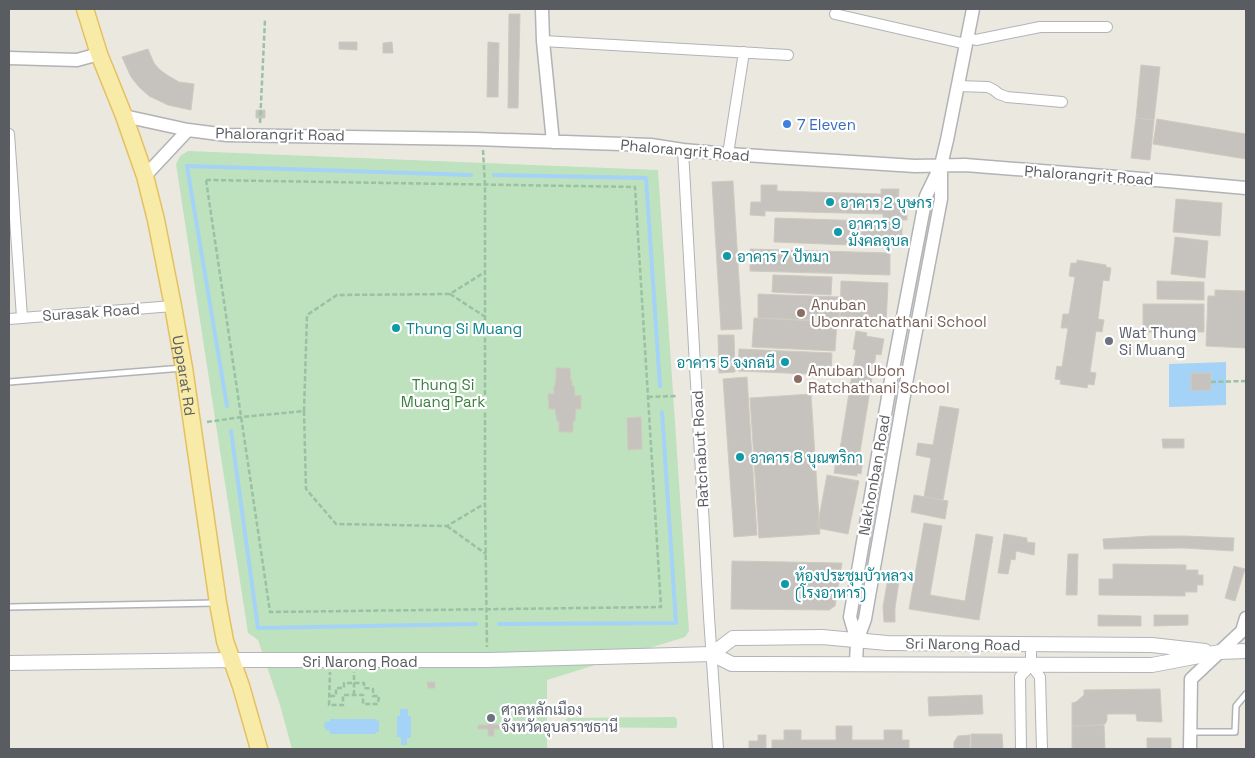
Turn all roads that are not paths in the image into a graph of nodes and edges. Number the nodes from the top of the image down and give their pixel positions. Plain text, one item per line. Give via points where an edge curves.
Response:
1 (85, 9) edge
2 (542, 9) edge
3 (973, 9) edge
4 (835, 14) dead end
5 (1107, 27) dead end
6 (967, 41) junction
7 (543, 42) junction
8 (744, 52) junction
9 (99, 54) junction
10 (788, 56) dead end
11 (9, 58) edge
12 (957, 86) junction
13 (1062, 102) dead end
14 (124, 116) junction
15 (188, 130) junction
16 (9, 134) edge
17 (553, 142) junction
18 (683, 150) junction
19 (728, 154) junction
20 (941, 166) junction
21 (145, 176) junction
22 (1246, 188) edge
23 (173, 306) junction
24 (22, 317) junction
25 (9, 319) edge
26 (184, 368) junction
27 (892, 374) junction
28 (907, 378) junction
29 (9, 382) edge
30 (218, 603) junction
31 (9, 607) edge
32 (1246, 618) edge
33 (857, 641) junction
34 (1032, 645) junction
35 (1246, 650) edge
36 (1220, 652) junction
37 (712, 654) junction
38 (232, 660) junction
39 (9, 663) edge
40 (856, 664) junction
41 (1031, 665) junction
42 (1246, 694) edge
43 (1190, 732) junction
44 (259, 749) edge
45 (718, 749) edge
46 (1021, 749) edge
47 (1042, 749) edge
48 (1190, 749) edge

1 - 9 main road, Upparat Rd
2 - 7 street
3 - 6 street, Nakhonban Road
4 - 6 street
5 - 6 street via 1040,28
6 - 12 street, Nakhonban Road
7 - 8 street
7 - 17 street
8 - 10 street
8 - 19 street
9 - 11 street via 77,60
9 - 14 main road, Upparat Rd
12 - 13 street via 988,87 1007,97
12 - 20 street, Nakhonban Road
14 - 15 street, Phalorangrit Road
14 - 21 main road, Upparat Rd
15 - 17 street, Phalorangrit Road via 227,134
15 - 21 street
16 - 24 street
17 - 18 street, Phalorangrit Road via 651,145
18 - 19 street, Phalorangrit Road
18 - 37 street, Ratchabut Road
19 - 20 street, Phalorangrit Road
20 - 22 street, Phalorangrit Road via 966,165
20 - 27 street, Nakhonban Road via 926,196
20 - 28 street, Nakhonban Road via 941,199
21 - 23 main road, Upparat Rd
23 - 24 street, Surasak Road
23 - 26 main road, Upparat Rd
24 - 25 street, Surasak Road
26 - 29 lane
26 - 30 main road, Upparat Rd
27 - 28 street
27 - 33 street, Nakhonban Road via 850,618
28 - 33 street, Nakhonban Road via 865,619
30 - 31 lane
30 - 38 main road, Upparat Rd
32 - 36 street via 1242,631
33 - 34 main road, Sri Narong Road
33 - 37 main road, Sri Narong Road via 822,637 733,638
33 - 40 street, Nakhonban Road
34 - 36 main road, Sri Narong Road via 1152,645
34 - 41 street
35 - 36 main road, Sri Narong Road
36 - 41 main road, Sri Narong Road via 1152,665
36 - 43 street via 1191,679
37 - 38 main road, Sri Narong Road via 488,660
37 - 40 main road, Sri Narong Road via 732,664
37 - 45 street, Ratchabut Road
38 - 39 main road, Sri Narong Road
38 - 44 main road, Upparat Rd
40 - 41 main road, Sri Narong Road
41 - 46 street via 1020,677
41 - 47 street via 1040,677
42 - 43 lane via 1236,706 1235,732
43 - 48 street

